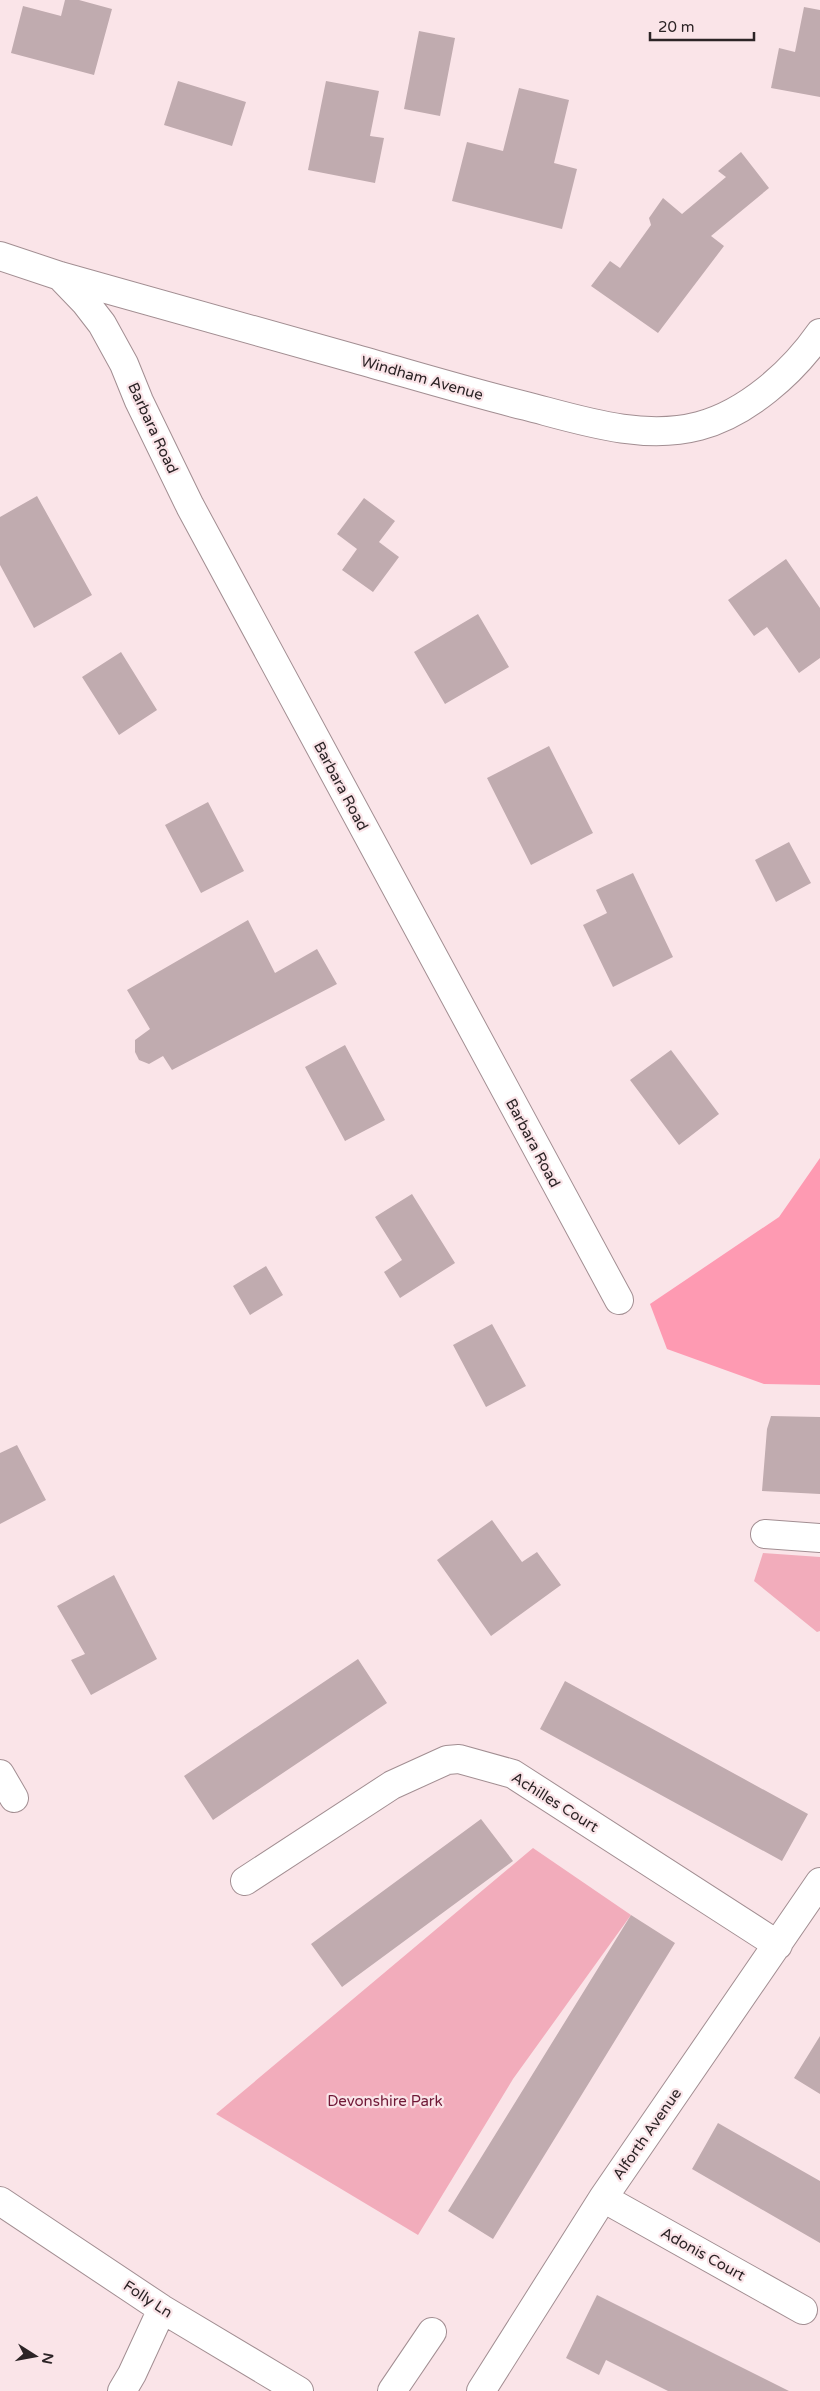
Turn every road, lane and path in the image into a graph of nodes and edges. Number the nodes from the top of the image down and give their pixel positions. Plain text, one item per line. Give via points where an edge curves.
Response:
1 (0, 256) edge
2 (60, 276) junction
3 (820, 333) edge
4 (619, 1300) dead end
5 (765, 1534) dead end
6 (820, 1538) edge
7 (0, 1774) edge
8 (14, 1798) dead end
9 (245, 1881) dead end
10 (820, 1882) edge
11 (778, 1945) junction
12 (603, 2198) junction
13 (0, 2201) edge
14 (162, 2309) junction
15 (803, 2310) dead end
16 (432, 2332) dead end
17 (122, 2391) edge
18 (299, 2391) edge
19 (392, 2391) edge
20 (481, 2391) edge

1 - 2 street, Windham Avenue
2 - 3 street, Windham Avenue via 467,391 618,428 676,430 726,417 773,384
2 - 4 street, Barbara Road via 102,324 190,506
5 - 6 street
7 - 8 street
9 - 11 street, Achilles Court via 392,1785 447,1760 458,1759 513,1774
10 - 11 street, Alforth Avenue
11 - 12 street, Alforth Avenue
12 - 15 street, Adonis Court
12 - 20 street, Alforth Avenue
13 - 14 street, Folly Ln
14 - 17 street
14 - 18 street, Folly Ln
16 - 19 street

